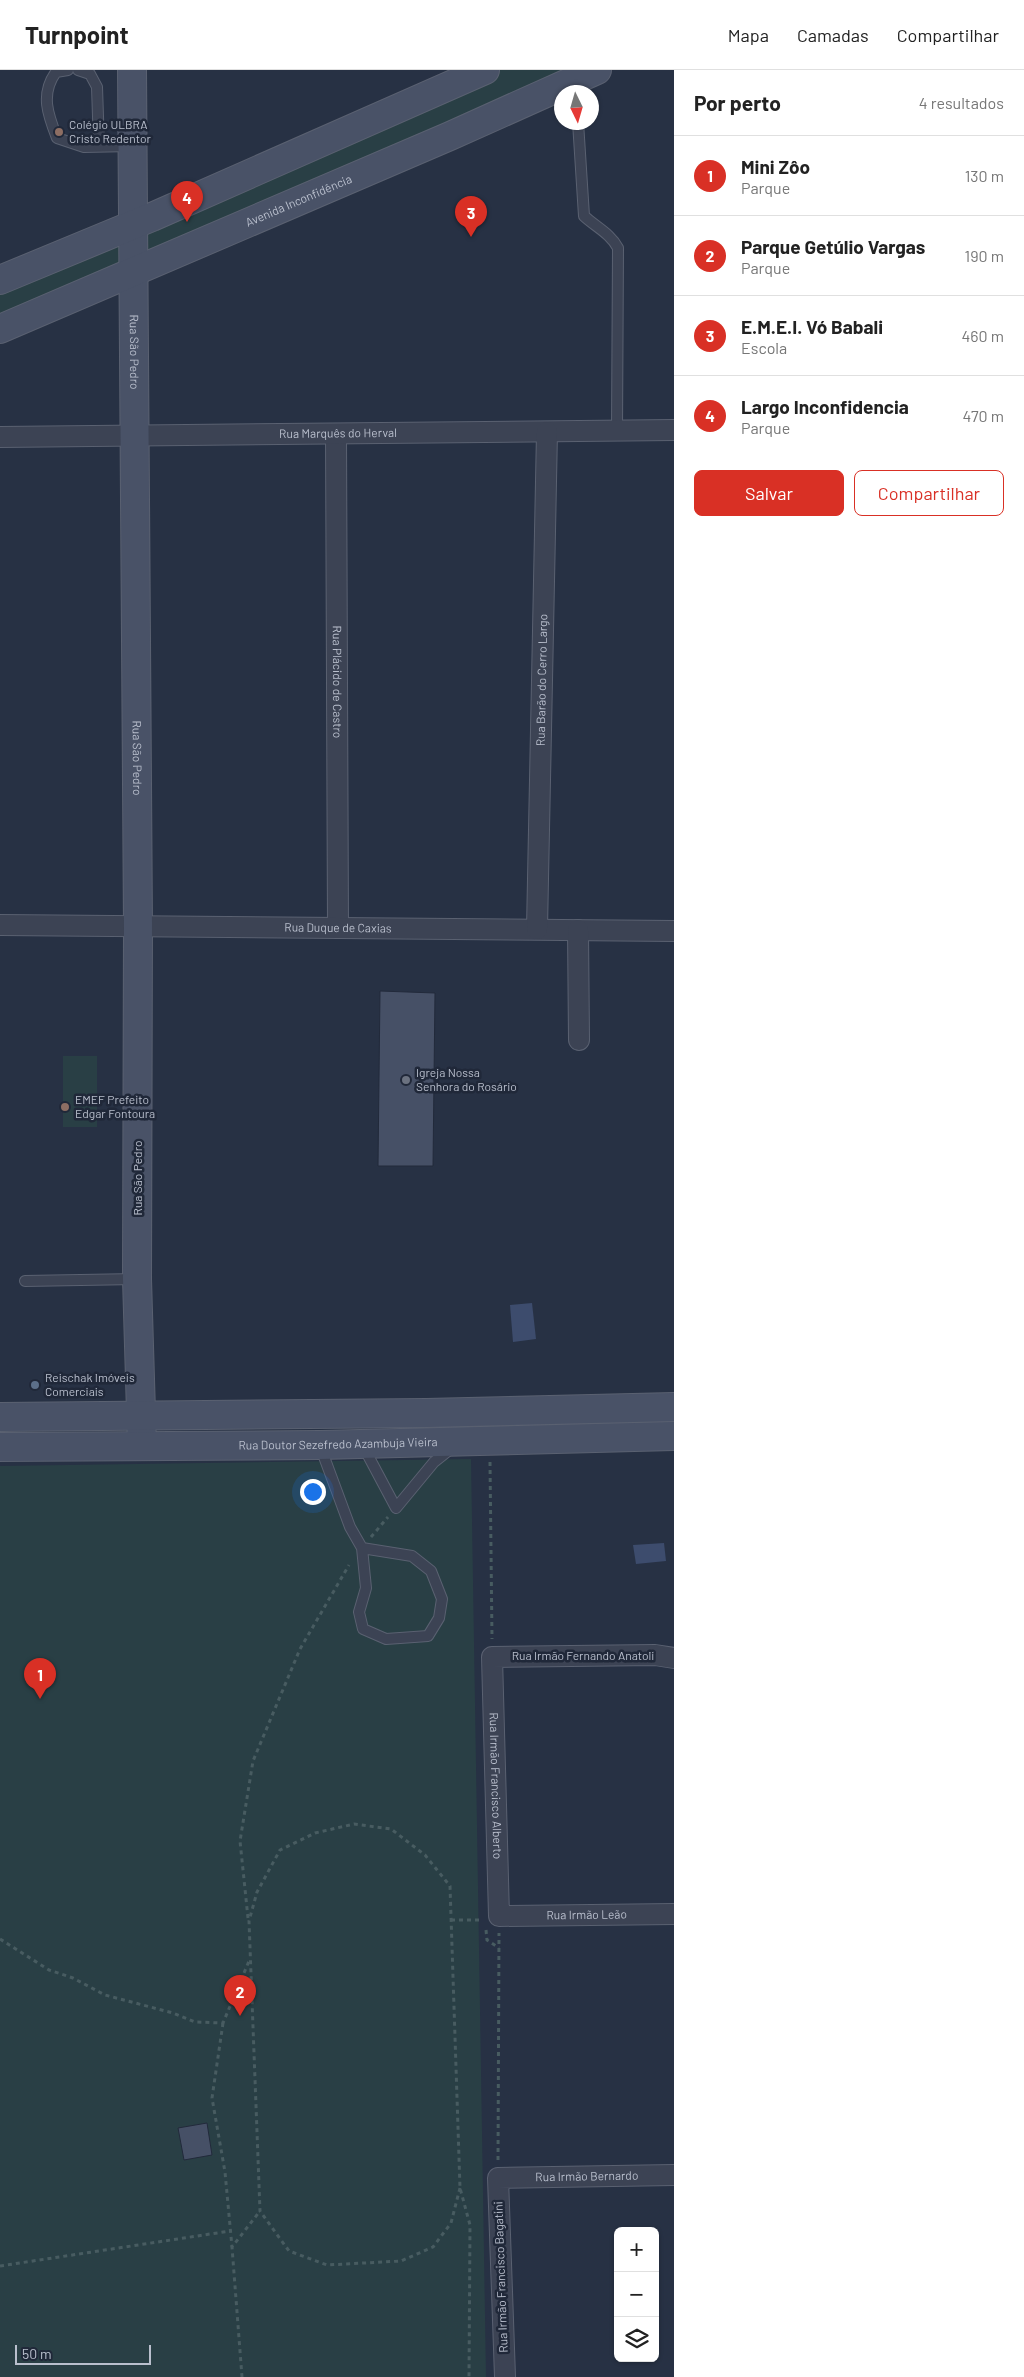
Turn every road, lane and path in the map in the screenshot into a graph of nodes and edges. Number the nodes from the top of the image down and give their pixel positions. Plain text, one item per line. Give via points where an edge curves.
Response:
1 (68, 70) edge
2 (78, 70) edge
3 (132, 70) edge
4 (485, 70) edge
5 (583, 81) edge
6 (579, 130) edge
7 (99, 146) junction
8 (132, 146) junction
9 (133, 226) junction
10 (133, 274) junction
11 (0, 280) edge
12 (0, 329) edge
13 (674, 430) edge
14 (617, 431) junction
15 (547, 432) junction
16 (336, 434) junction
17 (136, 436) junction
18 (0, 437) edge
19 (0, 925) edge
20 (138, 926) junction
21 (338, 928) junction
22 (537, 929) junction
23 (578, 930) junction
24 (674, 930) edge
25 (579, 1040) dead end
26 (137, 1279) junction
27 (25, 1281) dead end
28 (674, 1407) edge
29 (0, 1417) edge
30 (142, 1417) junction
31 (674, 1436) edge
32 (459, 1442) junction
33 (490, 1442) junction
34 (362, 1443) junction
35 (320, 1445) junction
36 (142, 1446) junction
37 (0, 1447) edge
38 (396, 1508) junction
39 (362, 1548) junction
40 (492, 1657) junction
41 (674, 1658) edge
42 (674, 1914) edge
43 (492, 1918) junction
44 (451, 1920) junction
45 (249, 1921) junction
46 (0, 1939) edge
47 (487, 1940) dead end
48 (499, 1948) junction
49 (250, 1958) junction
50 (223, 2023) junction
51 (674, 2175) edge
52 (498, 2178) junction
53 (460, 2188) junction
54 (260, 2211) junction
55 (230, 2231) junction
56 (232, 2247) junction
57 (0, 2266) edge
58 (242, 2377) edge
59 (469, 2377) edge
60 (505, 2377) edge

1 - 7 lane via 56,72 48,85 48,114 57,138 84,147
2 - 7 lane via 90,74 97,87
3 - 8 street, Rua São Pedro
4 - 9 street
5 - 10 street, Avenida Inconfidência
6 - 14 lane via 584,216 613,238 618,248
7 - 8 lane
8 - 9 street, Rua São Pedro
9 - 10 street, Rua São Pedro
9 - 11 street
10 - 12 street, Avenida Inconfidência
10 - 17 street, Rua São Pedro
13 - 14 street, Rua Marquês do Herval
14 - 15 street, Rua Marquês do Herval
15 - 16 street, Rua Marquês do Herval
15 - 22 street, Rua Barão do Cerro Largo
16 - 17 street, Rua Marquês do Herval
16 - 21 street, Rua Plácido de Castro
17 - 18 street, Rua Marquês do Herval
17 - 20 street, Rua São Pedro
19 - 20 street, Rua Duque de Caxias
20 - 21 street, Rua Duque de Caxias
20 - 26 street, Rua São Pedro
21 - 22 street, Rua Duque de Caxias
22 - 23 street, Rua Duque de Caxias
23 - 24 street, Rua Duque de Caxias
23 - 25 street
26 - 27 lane
26 - 30 street, Rua São Pedro
28 - 30 street
29 - 30 street
30 - 36 street, Rua São Pedro
31 - 33 street, Rua Doutor Sezefredo Azambuja Vieira
32 - 33 street, Rua Doutor Sezefredo Azambuja Vieira
32 - 34 street, Rua Doutor Sezefredo Azambuja Vieira
32 - 38 lane via 434,1462
33 - 40 path
34 - 35 street, Rua Doutor Sezefredo Azambuja Vieira
34 - 38 lane
35 - 36 street, Rua Doutor Sezefredo Azambuja Vieira
35 - 39 lane via 350,1527
36 - 37 street, Rua Doutor Sezefredo Azambuja Vieira
38 - 39 path
39 - 39 lane via 366,1588 359,1612 364,1629 386,1639 428,1636 439,1618 442,1599 432,1571 412,1556
39 - 45 path via 300,1649 253,1761 240,1841
40 - 41 street, Rua Irmão Fernando Anatoli via 655,1655
40 - 43 street, Rua Irmão Francisco Alberto
42 - 43 street, Rua Irmão Leão
43 - 44 path
43 - 48 path
44 - 45 path via 450,1886 425,1855 391,1829 354,1824 315,1833 280,1850 258,1892
44 - 53 path
45 - 49 path
46 - 50 path via 48,1970 73,1978 105,1995 195,2022
47 - 48 path
48 - 52 path
49 - 50 path
49 - 54 path
50 - 55 path via 212,2098 225,2172
51 - 52 street, Rua Irmão Bernardo
52 - 60 street, Rua Irmão Francisco Bagatini
53 - 54 path via 451,2223 433,2247 401,2261 327,2265 289,2251
53 - 59 path via 470,2225
54 - 56 path
55 - 56 path
55 - 57 path
56 - 58 path

